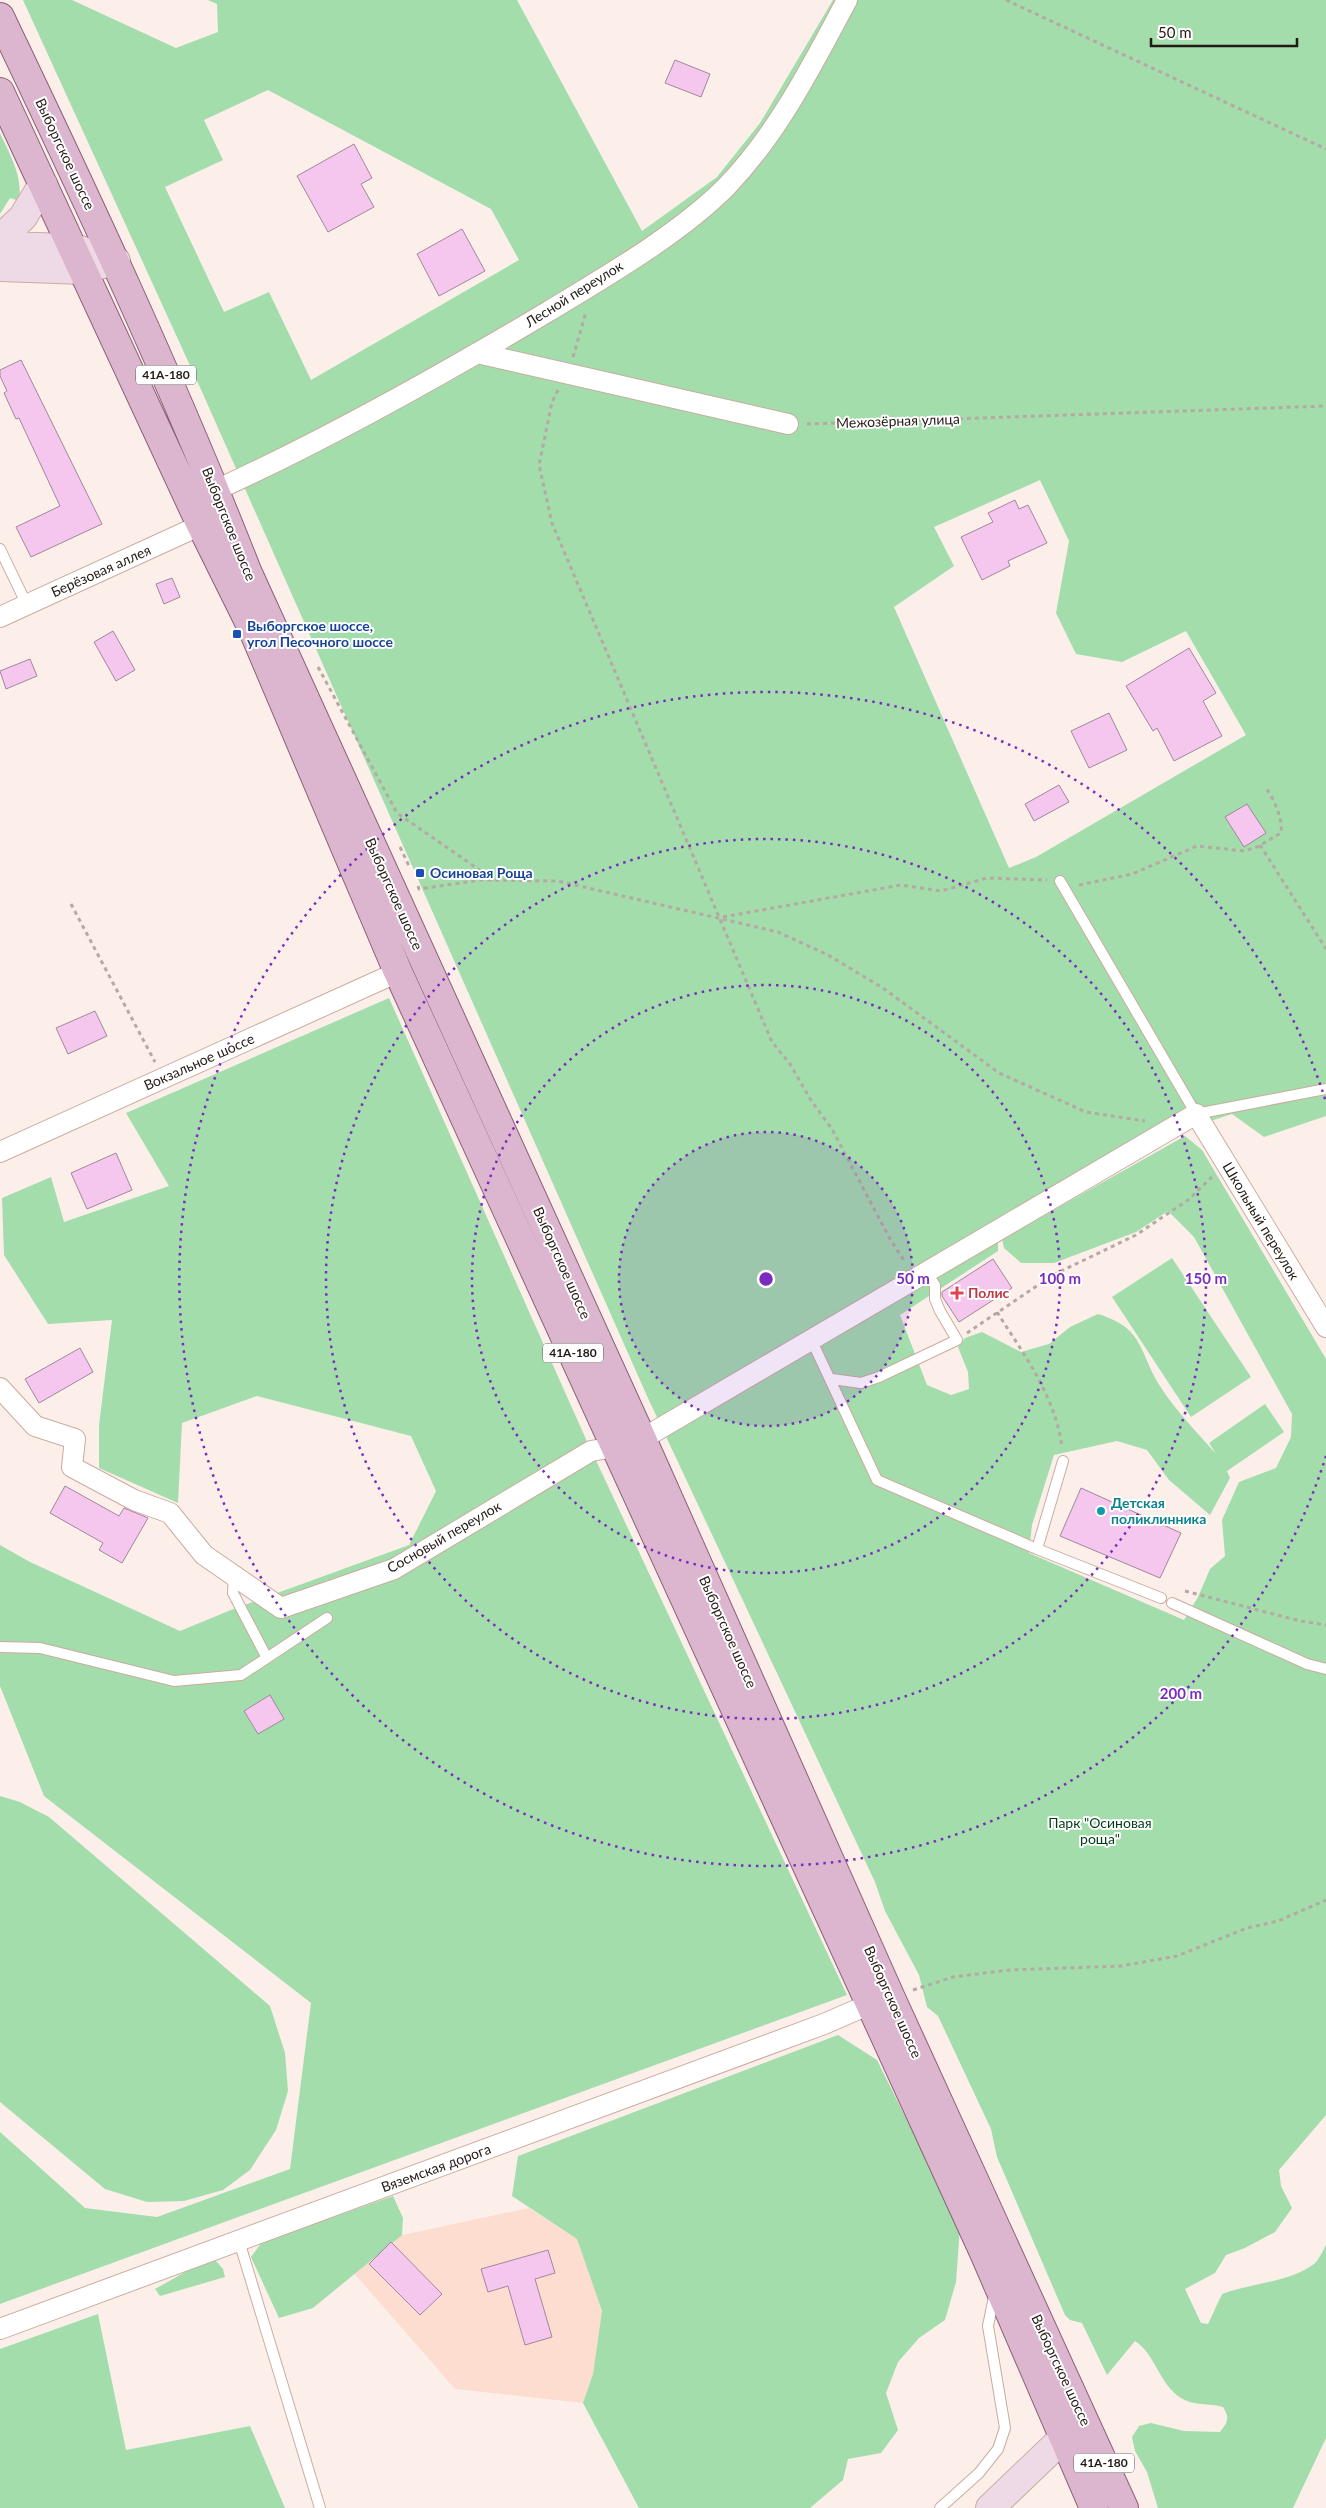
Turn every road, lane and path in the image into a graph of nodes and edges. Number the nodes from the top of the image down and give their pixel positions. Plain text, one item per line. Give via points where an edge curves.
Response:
1 (847, 0) edge
2 (1006, 0) edge
3 (0, 17) edge
4 (0, 92) edge
5 (1326, 149) edge
6 (44, 184) junction
7 (0, 239) edge
8 (0, 246) edge
9 (79, 259) junction
10 (116, 260) junction
11 (0, 267) edge
12 (594, 283) junction
13 (478, 354) junction
14 (566, 373) junction
15 (1326, 406) edge
16 (788, 424) joint
17 (216, 490) junction
18 (201, 524) junction
19 (0, 549) edge
20 (27, 605) junction
21 (0, 617) edge
22 (314, 658) dead end
23 (1266, 788) dead end
24 (1260, 845) junction
25 (494, 880) junction
26 (1062, 884) junction
27 (419, 889) dead end
28 (71, 904) dead end
29 (720, 917) junction
30 (1326, 949) edge
31 (398, 972) junction
32 (163, 1078) junction
33 (1326, 1089) edge
34 (1196, 1114) junction
35 (1179, 1124) junction
36 (0, 1152) edge
37 (1226, 1163) junction
38 (921, 1275) junction
39 (998, 1312) junction
40 (1326, 1327) edge
41 (811, 1339) junction
42 (956, 1340) junction
43 (832, 1379) junction
44 (0, 1388) edge
45 (642, 1439) junction
46 (615, 1447) junction
47 (1063, 1461) joint
48 (1037, 1549) junction
49 (234, 1576) junction
50 (1176, 1588) dead end
51 (1161, 1598) dead end
52 (1172, 1603) dead end
53 (327, 1618) dead end
54 (1326, 1624) edge
55 (0, 1647) edge
56 (267, 1658) junction
57 (1326, 1669) edge
58 (1326, 1900) edge
59 (914, 1990) dead end
60 (870, 2004) junction
61 (239, 2241) junction
62 (997, 2282) junction
63 (0, 2329) edge
64 (1084, 2419) junction
65 (1066, 2445) junction
66 (320, 2508) edge
67 (940, 2508) edge
68 (990, 2508) edge
69 (1011, 2508) edge
70 (1094, 2508) edge
71 (1124, 2508) edge

1 - 12 street, Лесной переулок via 790,103 726,186 679,226
2 - 5 path
3 - 10 main road, Выборгское шоссе / 41А-180
4 - 6 main road, Выборгское шоссе / 41А-180
6 - 7 main road via 23,217
6 - 9 main road, Выборгское шоссе / 41А-180
8 - 9 main road
9 - 10 main road
9 - 11 main road
9 - 18 main road, Выборгское шоссе / 41А-180
10 - 17 main road, Выборгское шоссе / 41А-180
12 - 13 street, Лесной переулок
12 - 14 path
13 - 14 street
13 - 17 street, Лесной переулок via 299,452
14 - 16 street
14 - 29 path via 552,402 539,465 552,523
15 - 16 path, Межозёрная улица
17 - 45 main road, Выборгское шоссе / 41А-180 via 247,571
18 - 20 street, Берёзовая аллея
18 - 31 main road, Выборгское шоссе / 41А-180 via 252,628
19 - 20 lane
20 - 21 street, Берёзовая аллея
22 - 25 path via 397,813
23 - 24 path via 1281,820 1281,833
24 - 26 path via 1244,851 1196,846 1132,874 1100,882
24 - 30 path
25 - 27 path
25 - 29 path via 558,881
26 - 29 path via 987,878 941,891 901,885
26 - 34 lane
28 - 32 path
29 - 35 path via 778,932 828,955 890,993 999,1073 1041,1094 1086,1112 1125,1120
29 - 38 path via 772,1042 832,1129 890,1239
31 - 32 street, Вокзальное шоссе
31 - 46 main road, Выборгское шоссе / 41А-180
32 - 36 street, Вокзальное шоссе
33 - 34 lane
34 - 35 street
34 - 37 street, Школьный переулок
35 - 38 street
37 - 39 path via 1188,1200 1136,1235 1053,1275
37 - 40 street, Школьный переулок
38 - 41 street
38 - 42 lane via 935,1285 940,1311
39 - 42 path
39 - 47 path via 1055,1411
41 - 43 lane
41 - 45 street
42 - 43 lane via 862,1383
43 - 48 lane via 877,1480
44 - 49 street, Сосновый переулок via 35,1426 75,1439 72,1467 134,1500 170,1513 204,1555
45 - 64 main road, Выборгское шоссе / 41А-180 via 890,1998
46 - 49 street, Сосновый переулок via 591,1450 394,1569 281,1608
46 - 60 main road, Выборгское шоссе / 41А-180
47 - 48 lane
48 - 51 lane
49 - 56 lane via 233,1593
50 - 54 path via 1300,1621
52 - 57 lane via 1307,1664
53 - 56 lane
55 - 56 lane via 40,1648 174,1681 241,1675
58 - 59 path via 1278,1921 1247,1928 1177,1956 1121,1966 971,1974
60 - 61 street, Вяземская дорога
60 - 62 main road, Выборгское шоссе / 41А-180
61 - 63 street, Вяземская дорога
61 - 66 lane
62 - 65 main road, Выборгское шоссе / 41А-180
62 - 67 lane via 988,2326 1005,2428 998,2449 979,2473
64 - 65 main road
64 - 71 main road, Выборгское шоссе / 41А-180
65 - 68 main road
65 - 69 main road
65 - 70 main road, Выборгское шоссе / 41А-180

